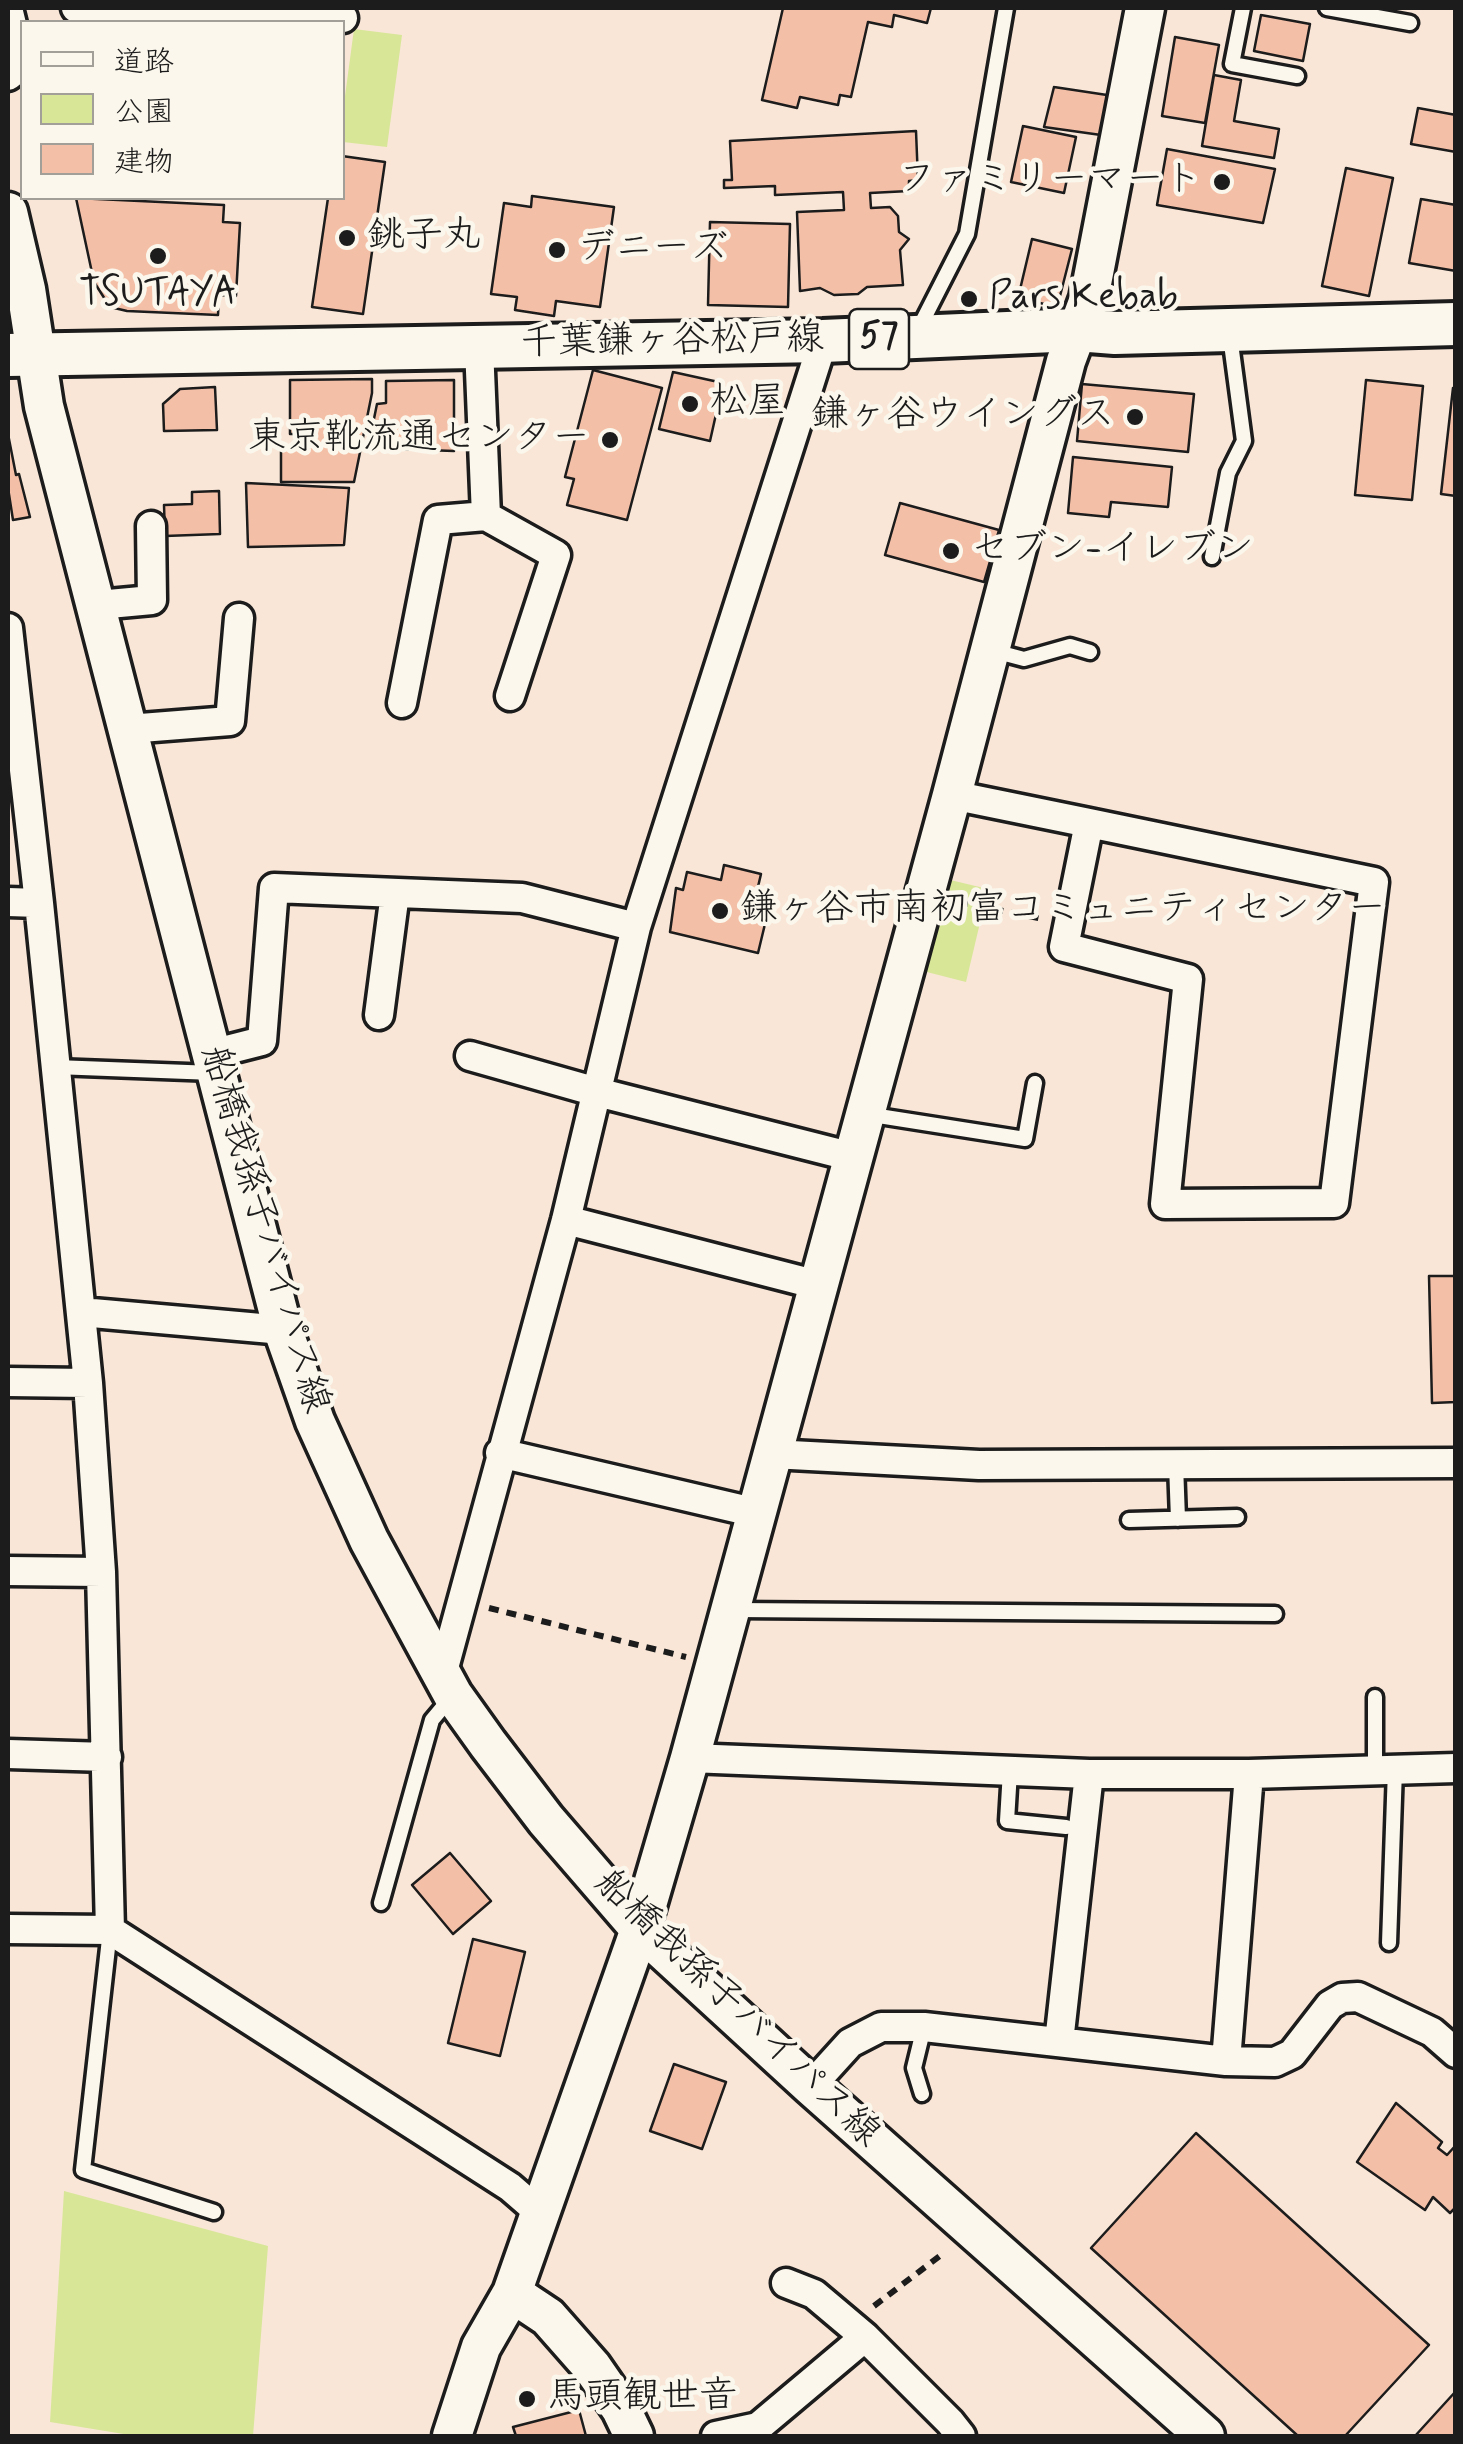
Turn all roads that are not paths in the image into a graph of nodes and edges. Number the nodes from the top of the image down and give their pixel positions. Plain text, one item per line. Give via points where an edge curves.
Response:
1 (8, 8) edge
2 (76, 8) edge
3 (1006, 8) edge
4 (1145, 8) edge
5 (1243, 8) edge
6 (1327, 8) edge
7 (209, 10) edge
8 (343, 18) dead end
9 (1410, 23) dead end
10 (20, 57) edge
11 (1298, 76) dead end
12 (8, 212) edge
13 (8, 310) edge
14 (1456, 324) edge
15 (1077, 330) junction
16 (1229, 330) junction
17 (914, 338) junction
18 (823, 341) junction
19 (480, 347) junction
20 (21, 355) edge
21 (486, 516) junction
22 (150, 526) dead end
23 (1212, 557) dead end
24 (98, 605) junction
25 (239, 618) dead end
26 (8, 628) edge
27 (990, 650) junction
28 (1090, 652) dead end
29 (510, 696) dead end
30 (402, 703) dead end
31 (13, 718) edge
32 (128, 729) junction
33 (952, 795) junction
34 (1089, 823) junction
35 (395, 893) junction
36 (8, 902) edge
37 (39, 903) junction
38 (636, 927) junction
39 (378, 1015) dead end
40 (470, 1056) dead end
41 (214, 1063) junction
42 (55, 1067) junction
43 (1035, 1082) dead end
44 (597, 1092) junction
45 (865, 1114) junction
46 (854, 1156) junction
47 (566, 1220) junction
48 (818, 1285) junction
49 (81, 1312) junction
50 (283, 1330) junction
51 (8, 1382) edge
52 (88, 1383) junction
53 (500, 1453) junction
54 (772, 1454) junction
55 (1456, 1463) edge
56 (1176, 1464) junction
57 (757, 1513) junction
58 (1237, 1517) dead end
59 (1178, 1518) junction
60 (1129, 1520) dead end
61 (8, 1571) edge
62 (101, 1572) junction
63 (731, 1610) junction
64 (1274, 1614) dead end
65 (448, 1685) junction
66 (1375, 1697) dead end
67 (8, 1754) edge
68 (107, 1756) junction
69 (690, 1758) junction
70 (1456, 1768) edge
71 (1385, 1769) junction
72 (1010, 1771) junction
73 (1089, 1774) junction
74 (1249, 1774) junction
75 (1066, 1827) dead end
76 (381, 1903) dead end
77 (8, 1928) edge
78 (640, 1929) junction
79 (110, 1930) junction
80 (1390, 1943) dead end
81 (924, 2027) junction
82 (1059, 2042) junction
83 (1456, 2052) edge
84 (1226, 2061) junction
85 (811, 2086) junction
86 (922, 2094) dead end
87 (214, 2212) dead end
88 (540, 2213) junction
89 (786, 2283) dead end
90 (512, 2292) junction
91 (865, 2337) junction
92 (452, 2436) edge
93 (634, 2436) edge
94 (716, 2436) edge
95 (960, 2436) edge
96 (1205, 2436) edge

1 - 10 street
2 - 7 street
3 - 17 lane via 967,234
4 - 15 street via 1089,300
5 - 11 lane via 1232,64
6 - 9 lane
7 - 8 street
12 - 20 street, 船橋我孫子バイパス線 via 26,288
13 - 20 street, 船橋我孫子バイパス線
14 - 16 main road, 千葉鎌ヶ谷松戸線 / 57
15 - 16 main road, 千葉鎌ヶ谷松戸線 / 57
15 - 17 main road, 千葉鎌ヶ谷松戸線 / 57
15 - 27 street
16 - 23 lane via 1244,441 1228,473
17 - 18 main road, 千葉鎌ヶ谷松戸線 / 57
18 - 19 main road, 千葉鎌ヶ谷松戸線 / 57
18 - 38 street
19 - 20 main road, 千葉鎌ヶ谷松戸線 / 57
19 - 21 street
20 - 24 street, 船橋我孫子バイパス線 via 44,406
21 - 29 street via 556,555
21 - 30 street via 438,520
22 - 24 street via 152,600
24 - 32 street, 船橋我孫子バイパス線
25 - 32 street via 230,721
26 - 31 street
27 - 28 lane via 1024,659 1070,646
27 - 33 street
31 - 37 street
32 - 41 street, 船橋我孫子バイパス線
33 - 34 street
33 - 45 street
34 - 34 street via 1374,882 1334,1204 1165,1204 1188,979 1064,948
35 - 38 street via 522,898
35 - 39 street
35 - 41 street via 274,888 262,1041
36 - 37 street
37 - 42 street
38 - 44 street
40 - 44 street
41 - 42 lane
41 - 50 street, 船橋我孫子バイパス線
42 - 49 street
43 - 45 lane via 1026,1139
44 - 46 street
44 - 47 street
45 - 46 street
46 - 48 street
47 - 48 street
47 - 53 street
48 - 54 street
49 - 50 street
49 - 52 street
50 - 65 street, 船橋我孫子バイパス線 via 369,1540
51 - 52 street
52 - 62 street
53 - 57 street
53 - 65 street via 460,1601
54 - 56 street via 979,1465
54 - 57 street
55 - 56 street
56 - 59 lane
57 - 63 street
58 - 59 lane
59 - 60 lane
61 - 62 street
62 - 68 street
63 - 64 lane
63 - 69 street
65 - 76 lane via 432,1720
65 - 78 street, 船橋我孫子バイパス線 via 546,1820
66 - 71 lane
67 - 68 street
68 - 79 street
69 - 72 street
69 - 78 street
70 - 71 street
71 - 74 street
71 - 80 lane
72 - 73 street
72 - 75 lane via 1007,1821
73 - 74 street
73 - 82 street
74 - 84 street
77 - 79 street
78 - 85 street, 船橋我孫子バイパス線
78 - 88 street
79 - 87 lane via 83,2170
79 - 88 street via 510,2187
81 - 82 street
81 - 85 street via 881,2027 850,2043
81 - 86 lane via 914,2068
82 - 84 street
83 - 84 street via 1432,2032 1358,1997 1330,2005 1292,2054 1275,2062
85 - 96 street, 船橋我孫子バイパス線
88 - 90 street
89 - 91 street via 814,2294
90 - 92 street via 481,2346
90 - 93 street via 548,2318 592,2367
91 - 94 street via 758,2427
91 - 95 street

